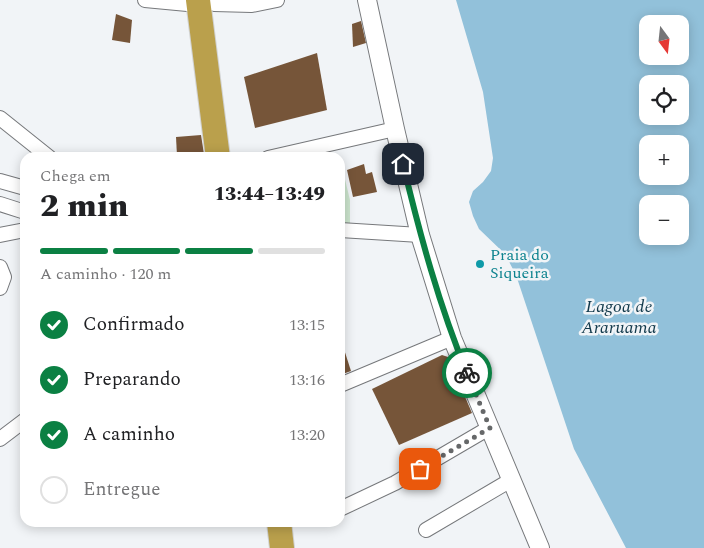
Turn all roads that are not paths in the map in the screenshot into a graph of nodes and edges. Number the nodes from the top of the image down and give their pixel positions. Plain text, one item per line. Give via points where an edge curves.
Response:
1 (145, 0) edge
2 (276, 0) edge
3 (367, 0) edge
4 (206, 2) edge
5 (0, 118) edge
6 (395, 129) junction
7 (42, 152) edge
8 (218, 152) edge
9 (231, 152) edge
10 (294, 152) edge
11 (0, 182) edge
12 (20, 187) edge
13 (0, 204) edge
14 (20, 210) edge
15 (345, 230) edge
16 (20, 231) edge
17 (0, 235) edge
18 (420, 235) junction
19 (0, 267) edge
20 (0, 288) edge
21 (452, 338) junction
22 (345, 383) edge
23 (20, 424) edge
24 (490, 428) junction
25 (0, 439) edge
26 (511, 480) junction
27 (345, 507) edge
28 (280, 528) edge
29 (426, 530) dead end
30 (267, 548) edge
31 (540, 548) edge

1 - 4 street
2 - 4 street via 252,4
3 - 6 street
4 - 8 highway
4 - 9 highway
5 - 7 street
6 - 10 street
6 - 18 street
11 - 12 street
13 - 14 street
15 - 18 street
16 - 17 street
18 - 21 street
19 - 20 street via 4,277
21 - 22 street
21 - 24 street
23 - 25 street
24 - 26 street
24 - 27 street via 395,483
26 - 29 street
26 - 31 street
28 - 30 highway

